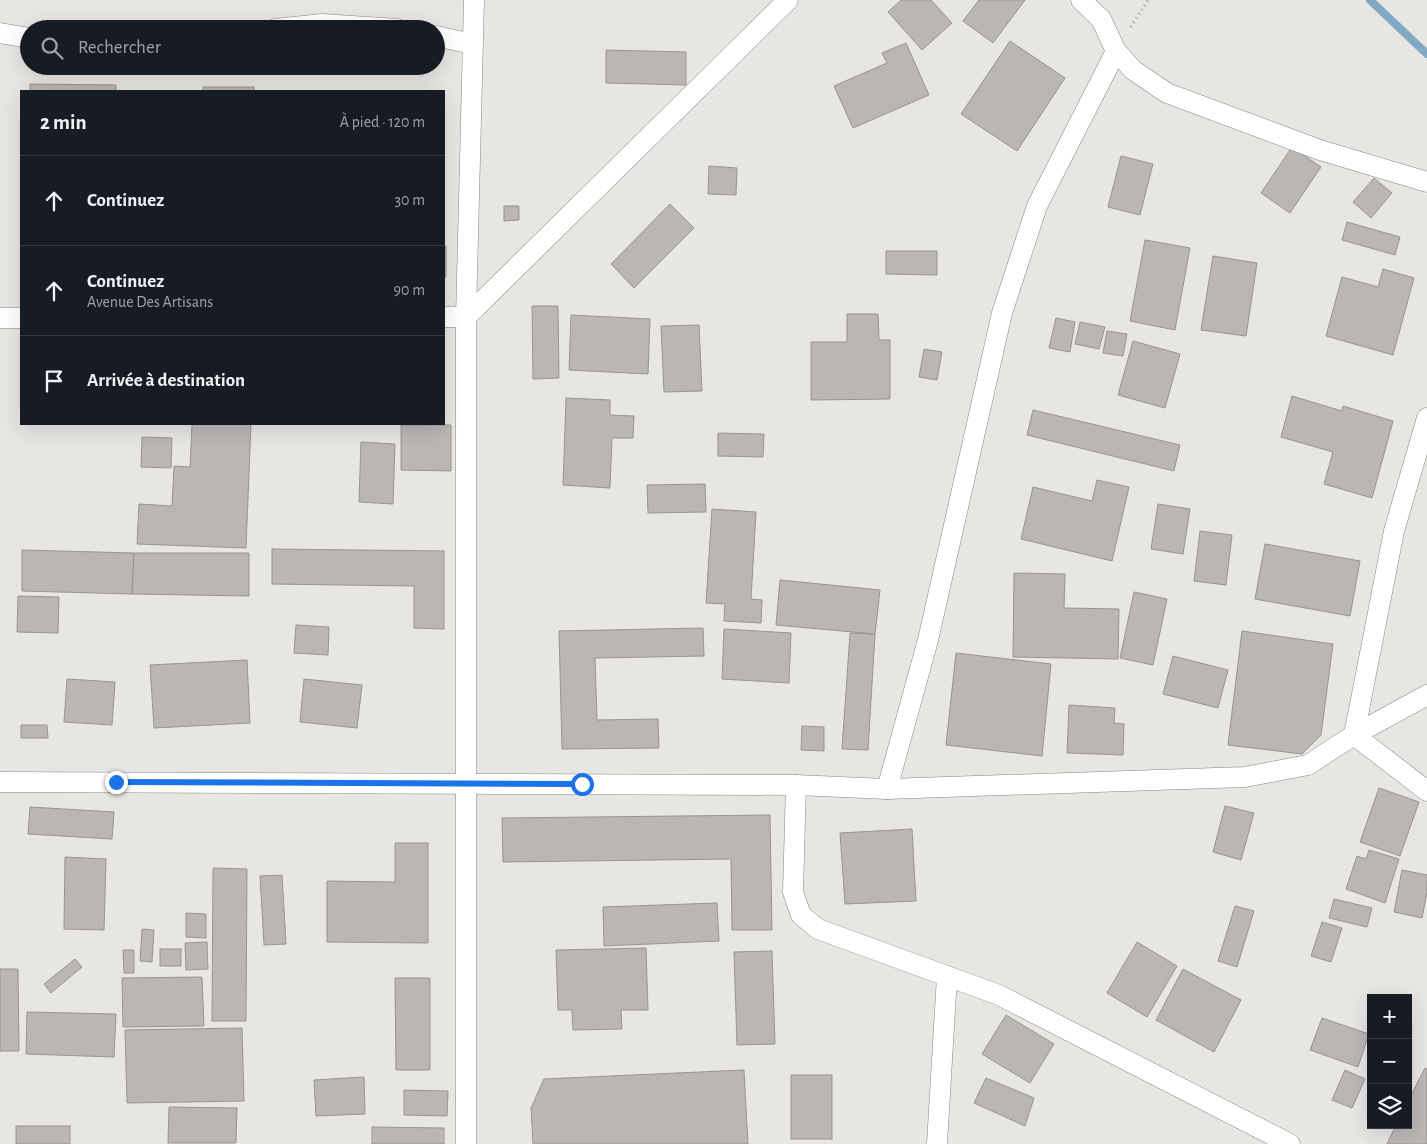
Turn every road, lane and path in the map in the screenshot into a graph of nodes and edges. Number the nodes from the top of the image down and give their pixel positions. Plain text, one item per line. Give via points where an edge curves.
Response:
1 (474, 0) edge
2 (788, 0) edge
3 (1081, 0) edge
4 (0, 33) edge
5 (20, 36) edge
6 (445, 38) edge
7 (472, 44) junction
8 (1116, 51) junction
9 (1427, 182) edge
10 (445, 317) edge
11 (466, 317) junction
12 (0, 318) edge
13 (20, 318) edge
14 (1427, 418) edge
15 (1427, 695) edge
16 (1354, 735) junction
17 (0, 782) edge
18 (465, 784) junction
19 (796, 785) junction
20 (887, 789) junction
21 (1427, 791) edge
22 (947, 976) junction
23 (466, 1144) edge
24 (937, 1144) edge
25 (1290, 1144) edge

1 - 7 street
2 - 11 street
3 - 8 street via 1101,20
4 - 5 street
6 - 7 street
7 - 11 street
8 - 9 street via 1133,70 1167,94 1320,150
8 - 20 street via 1037,206 1002,312 928,640
10 - 11 street
11 - 18 street
12 - 13 street
14 - 16 street via 1394,531
15 - 16 street
16 - 20 street via 1308,766 1245,777
16 - 21 street
17 - 18 street
18 - 19 street
18 - 23 street
19 - 20 street
19 - 22 street via 793,892 801,916 818,929
22 - 24 street
22 - 25 street via 999,995

